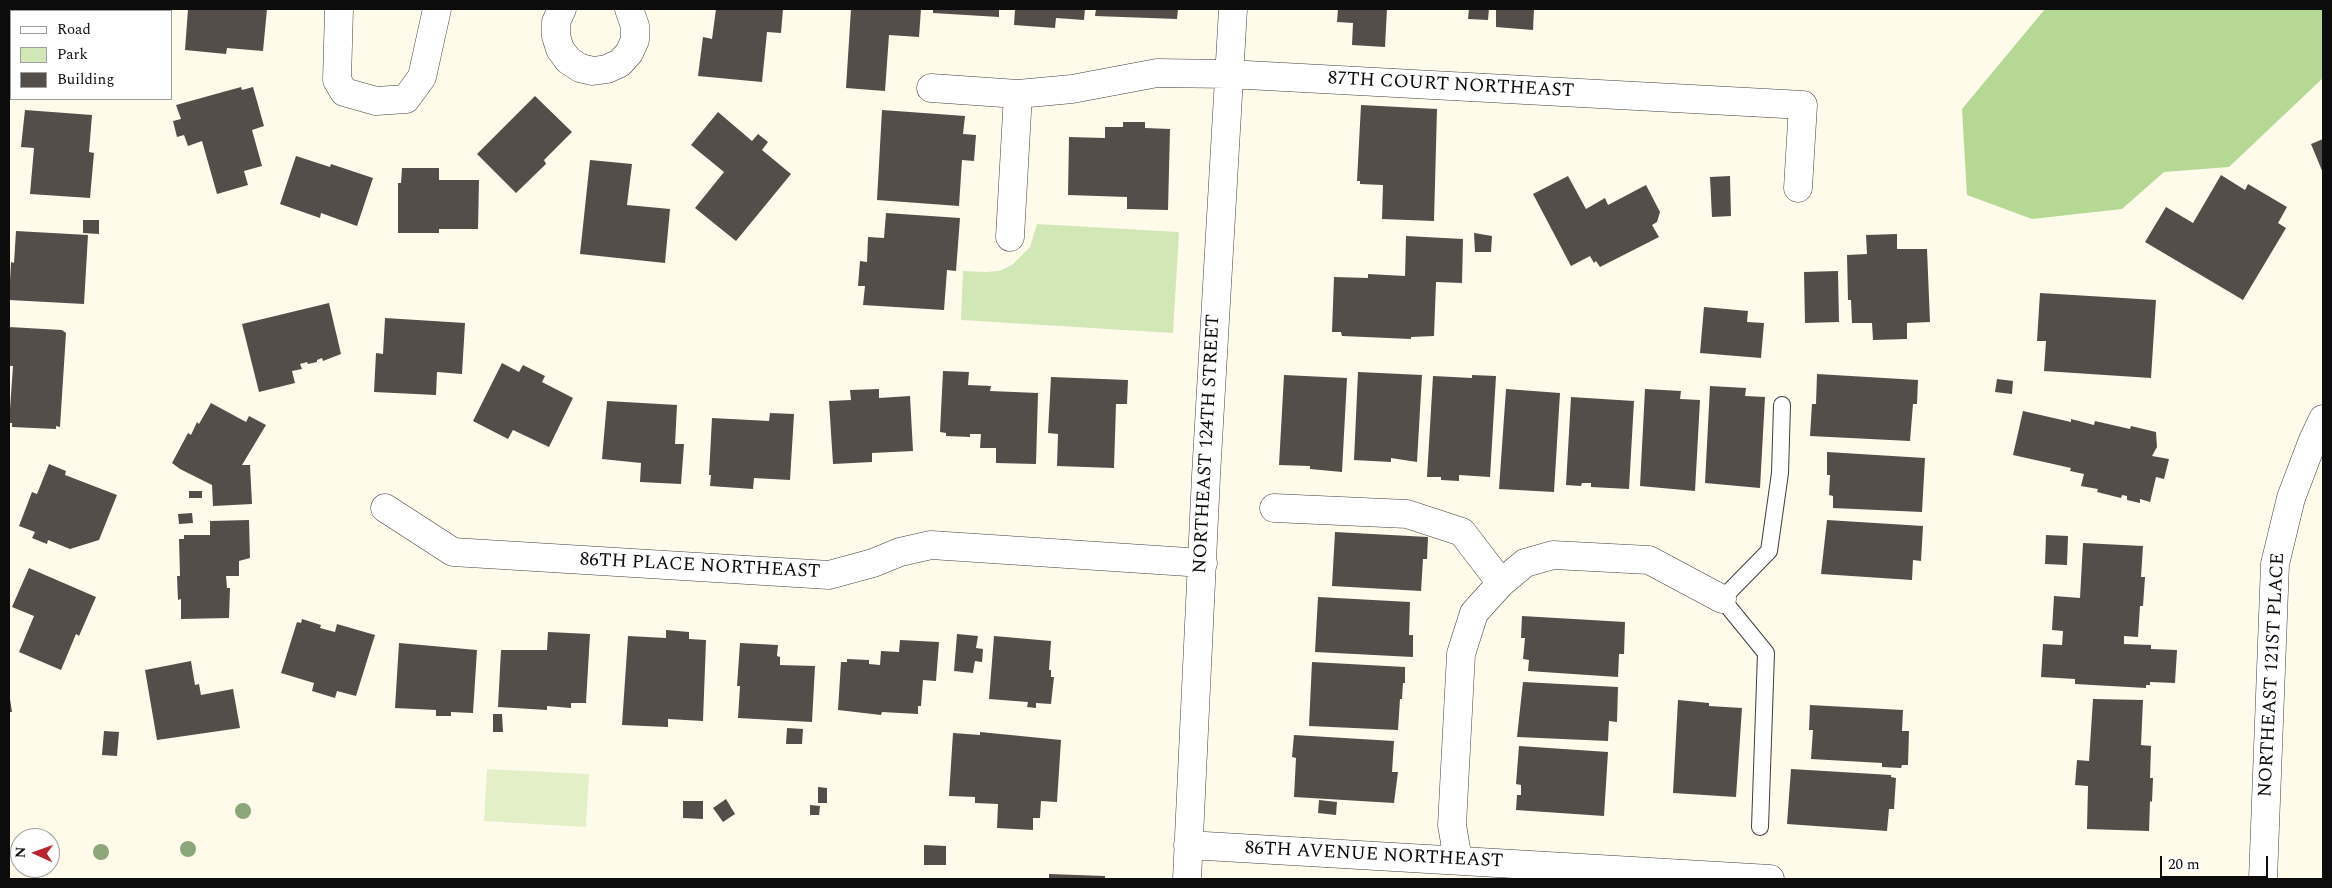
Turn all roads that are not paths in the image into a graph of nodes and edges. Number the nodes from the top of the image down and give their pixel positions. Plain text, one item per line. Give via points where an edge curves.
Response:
1 (339, 9) edge
2 (437, 9) edge
3 (562, 9) edge
4 (629, 9) edge
5 (1233, 9) edge
6 (1228, 74) junction
7 (932, 88) dead end
8 (1018, 94) junction
9 (1798, 188) dead end
10 (1010, 237) dead end
11 (1782, 405) dead end
12 (2323, 420) edge
13 (385, 508) dead end
14 (1274, 508) dead end
15 (1203, 563) junction
16 (1501, 583) junction
17 (1722, 599) junction
18 (1760, 827) dead end
19 (1188, 845) junction
20 (1458, 860) junction
21 (1187, 879) edge
22 (1770, 879) edge
23 (2263, 879) edge

1 - 2 street via 337,80 344,92 376,101 406,99 422,77
3 - 4 street via 556,22 560,49 580,68 594,71 620,63 630,53 635,40 635,26
5 - 6 street, NORTHEAST 124TH STREET
6 - 8 street, 87TH COURT NORTHEAST via 1157,73 1072,89
6 - 9 street, 87TH COURT NORTHEAST via 1804,105
6 - 15 street, NORTHEAST 124TH STREET
7 - 8 street, 87TH COURT NORTHEAST
8 - 10 street
11 - 17 lane via 1780,474 1769,551
12 - 23 street, NORTHEAST 121ST PLACE via 2291,498 2275,564
13 - 15 street, 86TH PLACE NORTHEAST via 453,552 829,575 931,545
14 - 16 street via 1408,514 1462,532
15 - 19 street, NORTHEAST 124TH STREET
16 - 17 street via 1525,563 1554,554 1649,560
16 - 20 street via 1474,613 1461,654 1452,825
17 - 18 lane via 1766,653
19 - 20 street, 86TH AVENUE NORTHEAST
19 - 21 street, NORTHEAST 124TH STREET
20 - 22 street, 86TH AVENUE NORTHEAST

